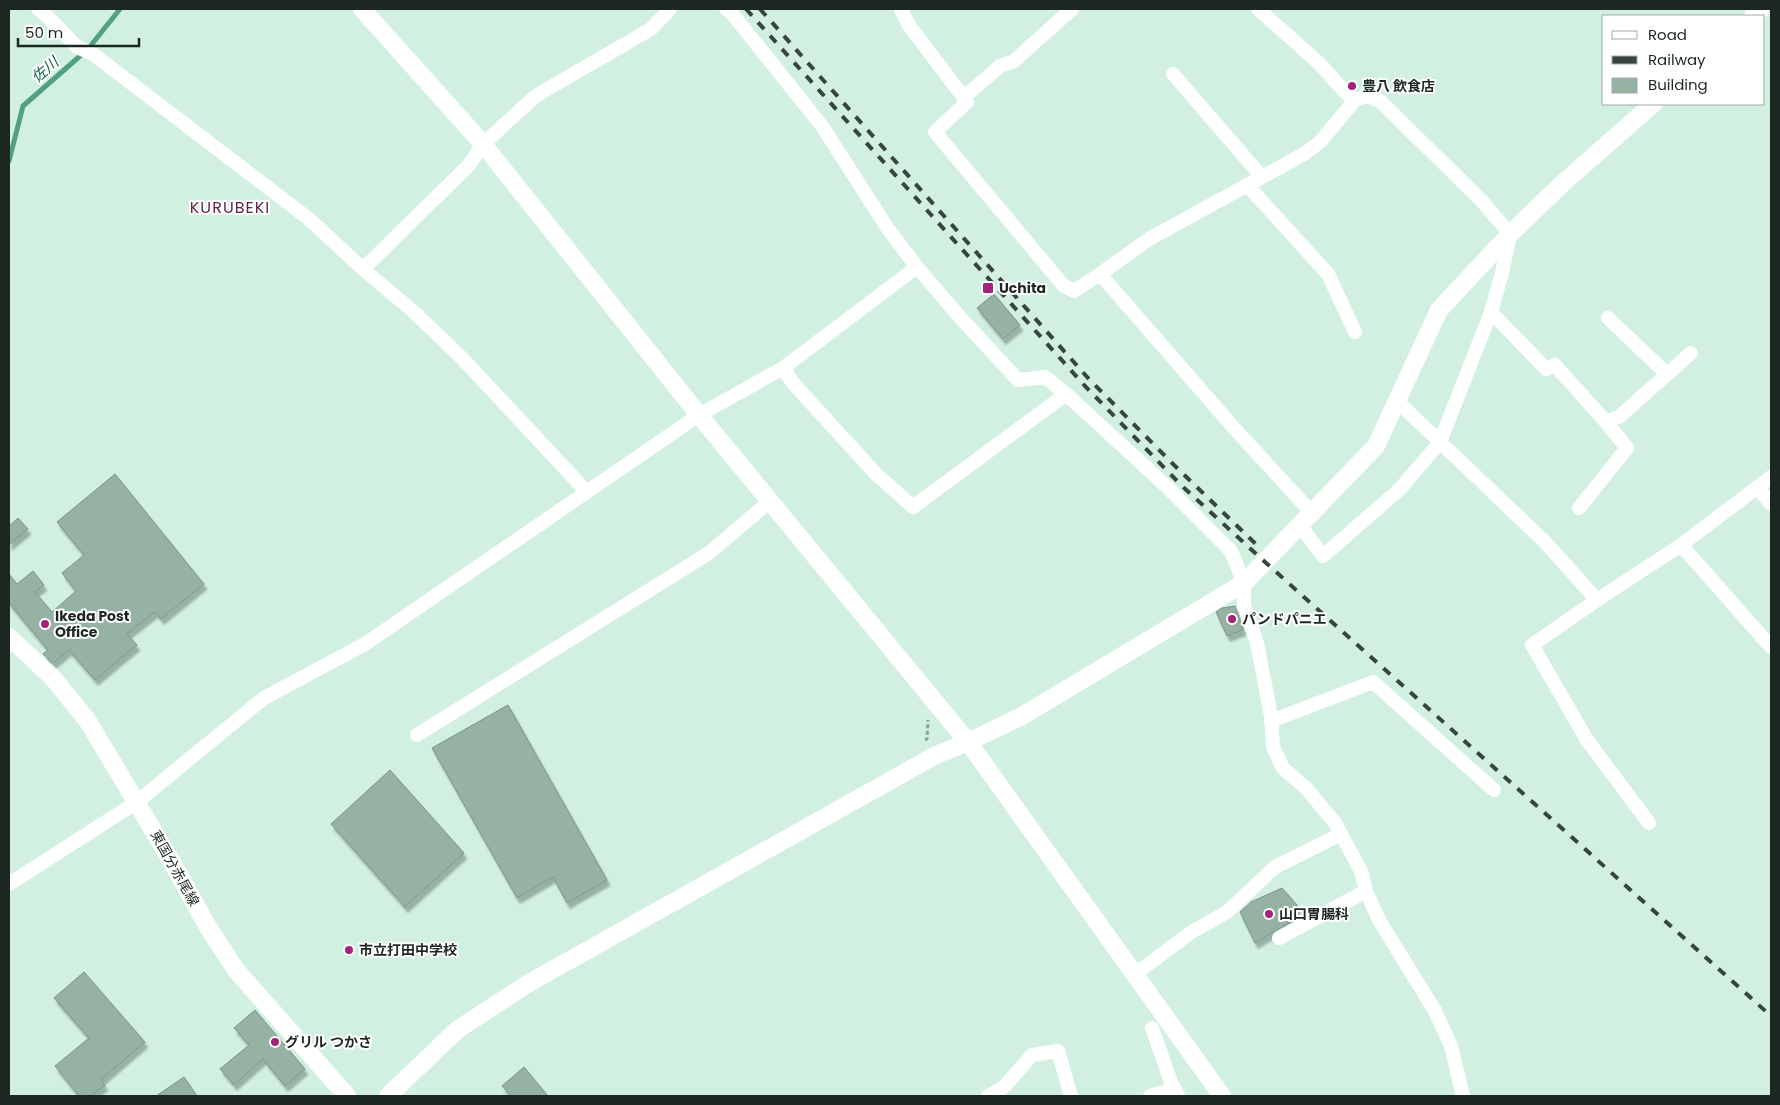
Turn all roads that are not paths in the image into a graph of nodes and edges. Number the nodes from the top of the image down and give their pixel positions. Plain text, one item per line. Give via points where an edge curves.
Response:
1 (38, 9) edge
2 (362, 9) edge
3 (670, 9) edge
4 (726, 9) edge
5 (902, 9) edge
6 (1072, 9) edge
7 (1258, 9) edge
8 (1173, 74) dead end
9 (963, 98) junction
10 (1355, 100) junction
11 (1652, 105) edge
12 (483, 144) junction
13 (1262, 177) junction
14 (1247, 185) junction
15 (1510, 234) junction
16 (917, 267) junction
17 (363, 269) junction
18 (1100, 274) junction
19 (1491, 312) junction
20 (1608, 318) dead end
21 (1355, 332) dead end
22 (1691, 352) dead end
23 (783, 368) junction
24 (1667, 374) junction
25 (1066, 394) junction
26 (1397, 401) junction
27 (699, 415) junction
28 (1606, 422) junction
29 (1440, 442) junction
30 (1771, 477) edge
31 (1757, 487) junction
32 (586, 491) junction
33 (770, 501) junction
34 (1771, 504) edge
35 (1578, 508) dead end
36 (1305, 518) junction
37 (1680, 545) junction
38 (1244, 582) junction
39 (1597, 600) junction
40 (9, 637) edge
41 (1771, 647) edge
42 (1271, 720) junction
43 (417, 735) dead end
44 (968, 742) junction
45 (1494, 790) dead end
46 (136, 802) junction
47 (1649, 823) dead end
48 (1341, 834) junction
49 (9, 884) edge
50 (1366, 892) junction
51 (1279, 938) dead end
52 (1134, 975) junction
53 (1152, 1028) dead end
54 (1176, 1093) edge
55 (346, 1096) edge
56 (388, 1096) edge
57 (988, 1096) edge
58 (1071, 1096) edge
59 (1150, 1096) edge
60 (1222, 1096) edge
61 (1463, 1096) edge

1 - 17 street via 76,47 93,54 310,219
2 - 12 street
3 - 12 street via 651,29 537,95
4 - 16 street via 822,126 888,230
5 - 9 street via 908,24
6 - 9 street via 1014,61 1000,66
7 - 10 street
8 - 13 street
9 - 18 street via 968,102 935,132 1062,285 1074,291
10 - 13 street via 1320,142
10 - 15 street via 1366,96 1380,100 1481,200
11 - 15 street
12 - 17 street via 469,165
12 - 27 street
13 - 14 street
14 - 18 street via 1149,239
14 - 21 street via 1328,274
15 - 19 street
15 - 26 street via 1438,310
16 - 23 street
16 - 25 street via 1018,380 1045,377
17 - 32 street via 461,357
18 - 36 street via 1234,428
19 - 28 street via 1546,369 1555,365
19 - 29 street
20 - 24 street
22 - 24 street
23 - 25 street via 876,474 912,507
23 - 27 street
24 - 28 street via 1619,417
25 - 38 street via 1231,551
26 - 29 street
26 - 36 street via 1376,446
27 - 32 street
27 - 33 street
28 - 35 street via 1627,448
29 - 36 street via 1400,489 1323,556
29 - 39 street via 1545,542
30 - 31 street
31 - 34 street
31 - 37 street
32 - 46 street via 365,644 264,698
33 - 43 street via 709,553
33 - 44 street
36 - 38 street
37 - 39 street
37 - 41 street
38 - 42 street via 1244,606 1257,643
38 - 44 street via 1022,716
39 - 47 street via 1532,645 1587,740
40 - 46 street, 東国分赤尾線 via 53,678 87,720
42 - 45 street via 1373,682
42 - 48 street via 1272,747 1283,768 1306,788
44 - 52 street
44 - 56 street via 936,755 529,983 456,1030
46 - 49 street
46 - 55 street, 東国分赤尾線 via 236,970
48 - 50 street via 1361,871
48 - 52 street via 1275,867 1227,912 1190,933
50 - 51 street
50 - 61 street via 1379,920 1435,1011 1451,1046
52 - 60 street
53 - 54 street
54 - 59 street
57 - 58 street via 1004,1087 1032,1055 1058,1050

